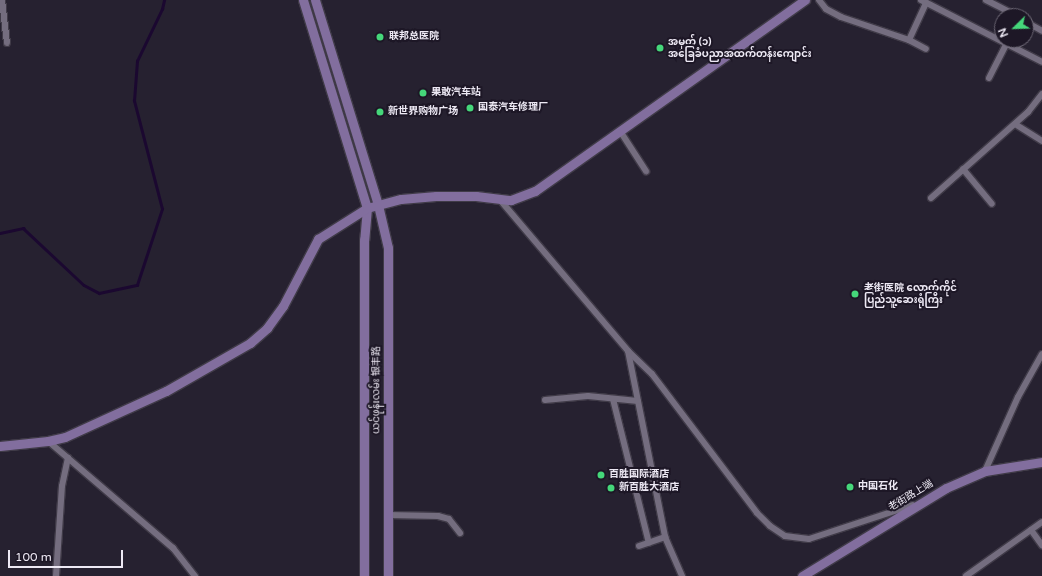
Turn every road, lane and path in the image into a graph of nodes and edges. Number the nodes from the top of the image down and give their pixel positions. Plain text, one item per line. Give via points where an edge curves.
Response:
1 (2, 0) edge
2 (303, 0) edge
3 (314, 0) edge
4 (805, 0) edge
5 (819, 0) edge
6 (986, 0) edge
7 (924, 1) edge
8 (1002, 8) edge
9 (994, 38) edge
10 (909, 40) junction
11 (7, 43) dead end
12 (1004, 48) edge
13 (1014, 48) edge
14 (926, 49) dead end
15 (1042, 62) edge
16 (990, 78) dead end
17 (1042, 94) edge
18 (1015, 124) junction
19 (620, 131) junction
20 (1042, 141) edge
21 (963, 169) junction
22 (646, 171) dead end
23 (931, 198) dead end
24 (501, 201) junction
25 (992, 204) dead end
26 (378, 205) junction
27 (367, 208) junction
28 (628, 351) junction
29 (1042, 354) edge
30 (613, 399) junction
31 (546, 400) dead end
32 (638, 401) junction
33 (48, 441) junction
34 (0, 446) edge
35 (68, 458) junction
36 (1042, 462) edge
37 (985, 471) junction
38 (924, 501) junction
39 (388, 515) junction
40 (1042, 522) edge
41 (1031, 530) junction
42 (460, 533) dead end
43 (665, 537) junction
44 (649, 543) junction
45 (1042, 545) edge
46 (639, 546) dead end
47 (56, 576) edge
48 (195, 576) edge
49 (364, 576) edge
50 (388, 576) edge
51 (682, 576) edge
52 (802, 576) edge
53 (966, 576) edge

1 - 11 street
2 - 27 main road
3 - 26 main road, ယင်ဖုန်းလမ်း 银丰路
4 - 19 main road
5 - 10 street via 826,9 841,17
6 - 8 street
7 - 9 street
7 - 10 street
10 - 14 street
12 - 16 street
13 - 15 street
17 - 18 street
18 - 20 street
18 - 21 street
19 - 22 street
19 - 24 main road via 535,191
21 - 23 street
21 - 25 street
24 - 26 main road via 476,196 436,196 401,199
24 - 28 street
26 - 27 main road
26 - 39 main road, ယင်ဖုန်းလမ်း 银丰路 via 388,248
27 - 33 main road via 318,239 283,306 250,343 166,391 65,437
27 - 49 main road, ယင်ဖုန်းလမ်း 银丰路 via 364,240
28 - 32 street
28 - 38 street via 652,374 757,513 785,536 809,539 826,536 854,523
29 - 37 street via 1018,396
30 - 31 street via 588,396
30 - 32 street
30 - 44 street
32 - 43 street
33 - 34 main road
33 - 35 street
35 - 47 street via 62,486
35 - 48 street via 173,548
36 - 37 main road, 老街路上端
37 - 38 main road, 老街路上端
38 - 52 main road, 老街路上端
39 - 42 street via 438,516 449,519
39 - 50 main road, ယင်ဖုန်းလမ်း 银丰路
40 - 41 street
41 - 45 street
41 - 53 street
43 - 44 street
43 - 51 street
44 - 46 street

